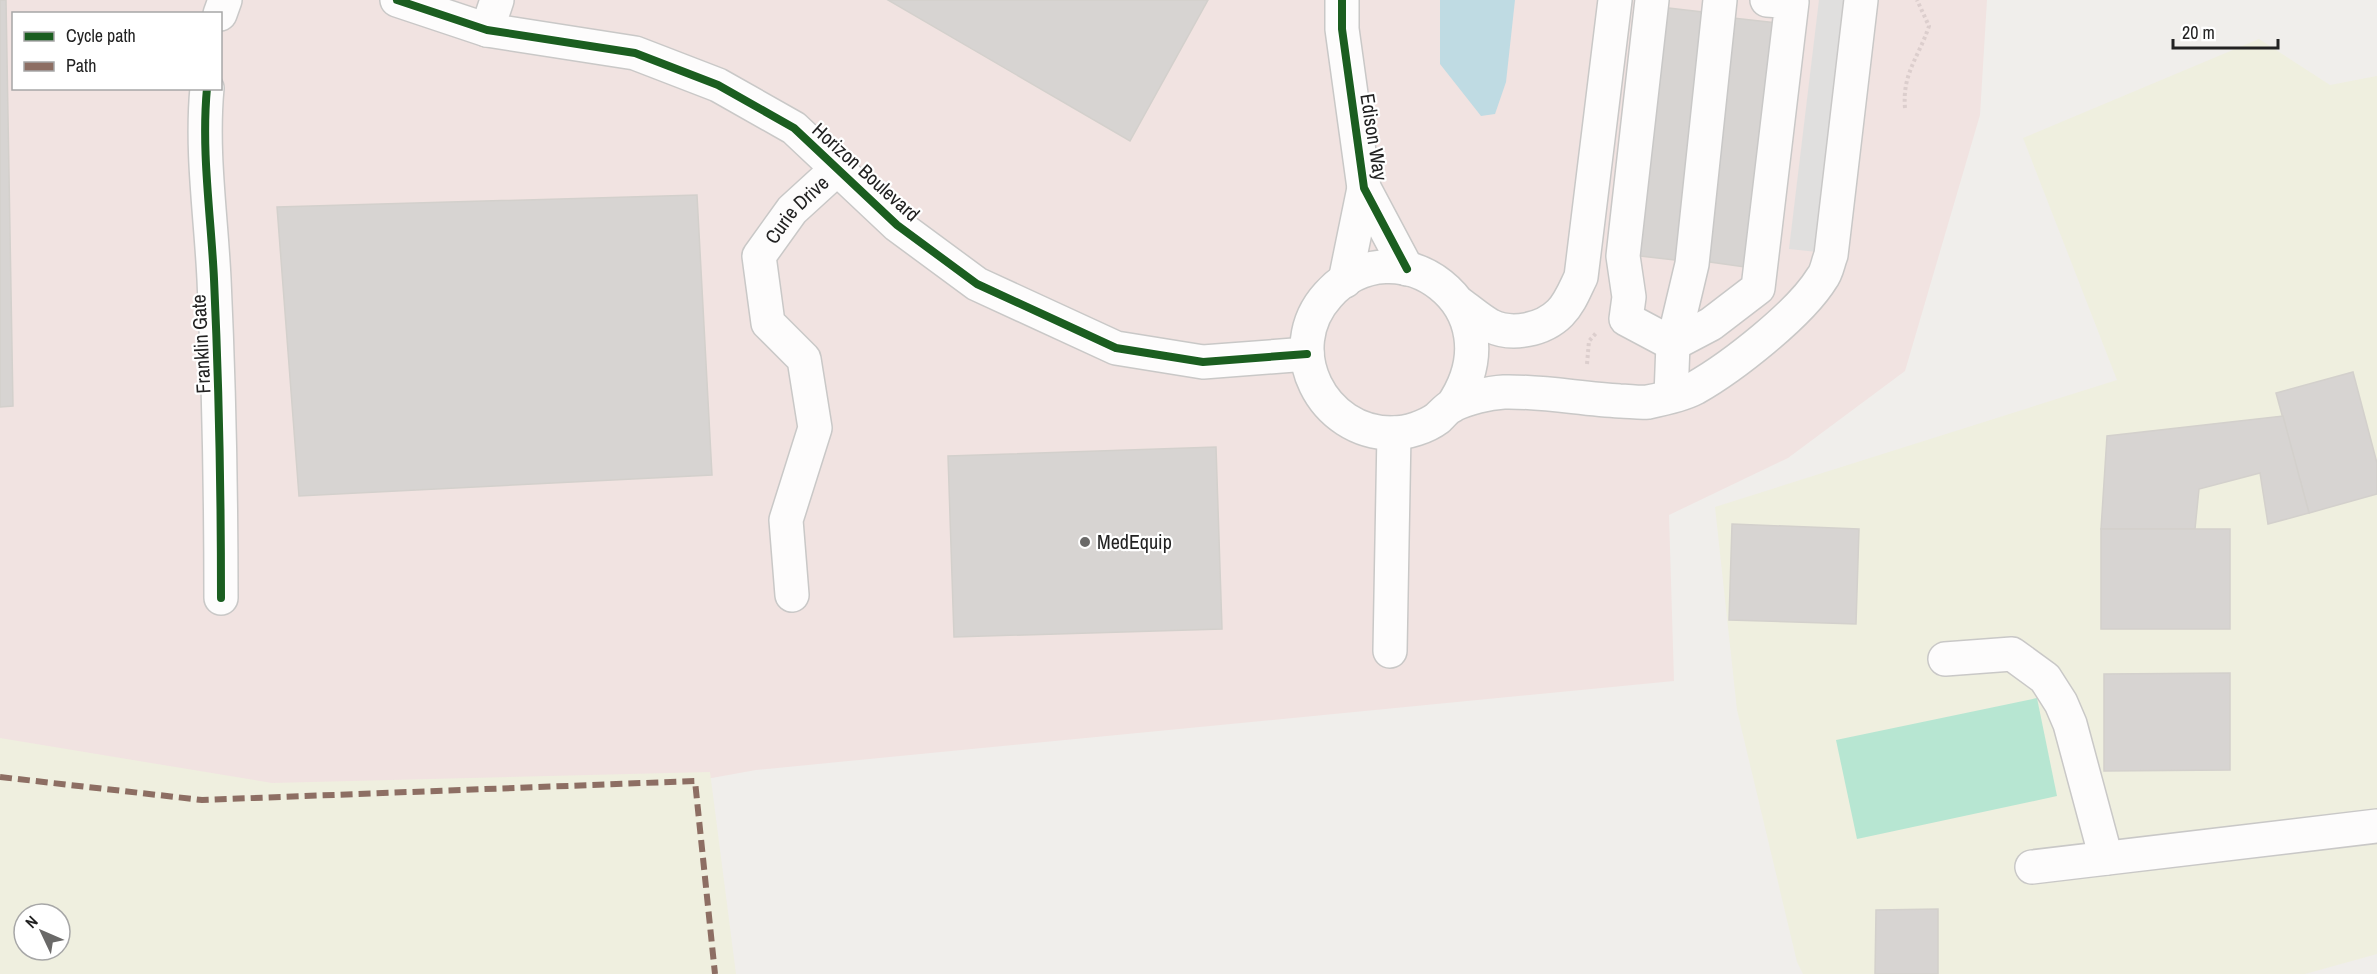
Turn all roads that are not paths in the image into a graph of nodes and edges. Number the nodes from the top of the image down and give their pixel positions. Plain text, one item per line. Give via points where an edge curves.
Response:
1 (397, 0) edge
2 (497, 0) edge
3 (1342, 0) edge
4 (1615, 0) edge
5 (1652, 0) edge
6 (1720, 0) edge
7 (1767, 0) edge
8 (1861, 0) edge
9 (487, 30) junction
10 (207, 90) edge
11 (838, 168) junction
12 (1364, 188) junction
13 (1407, 269) junction
14 (1345, 281) junction
15 (1460, 304) junction
16 (1673, 344) junction
17 (1307, 354) junction
18 (1671, 396) junction
19 (1452, 406) junction
20 (1394, 433) junction
21 (792, 595) dead end
22 (221, 598) dead end
23 (1390, 651) dead end
24 (1945, 659) dead end
25 (2377, 826) edge
26 (2106, 858) junction
27 (2032, 867) dead end

1 - 9 street, Horizon Boulevard
2 - 9 street
3 - 12 street, Edison Way via 1342,29
4 - 15 street via 1581,277 1570,301 1559,314 1537,328 1510,331 1491,326
5 - 16 street via 1623,256 1629,297 1626,319
6 - 16 street via 1692,264
7 - 16 street via 1792,2 1758,288 1711,324
8 - 18 street via 1831,255 1823,277 1758,342 1692,389
9 - 11 street, Horizon Boulevard via 635,54 718,85 794,128
10 - 22 street, Franklin Gate via 203,131 211,212 220,419
11 - 17 street, Horizon Boulevard via 897,225 977,284 1116,348 1203,362
11 - 21 street, Curie Drive via 792,210 759,256 768,323 804,359 815,428 786,520
12 - 13 street, Edison Way
12 - 14 street, Edison Way
13 - 14 street via 1364,271
13 - 15 street via 1428,276
14 - 17 street via 1316,312
15 - 19 street via 1473,346 1464,388
16 - 18 street
17 - 20 street via 1320,396 1334,412 1372,432
18 - 19 street via 1647,402 1504,392
19 - 20 street via 1416,429
20 - 23 street
24 - 26 street via 2012,654 2045,678 2070,724
25 - 26 street
26 - 27 street

